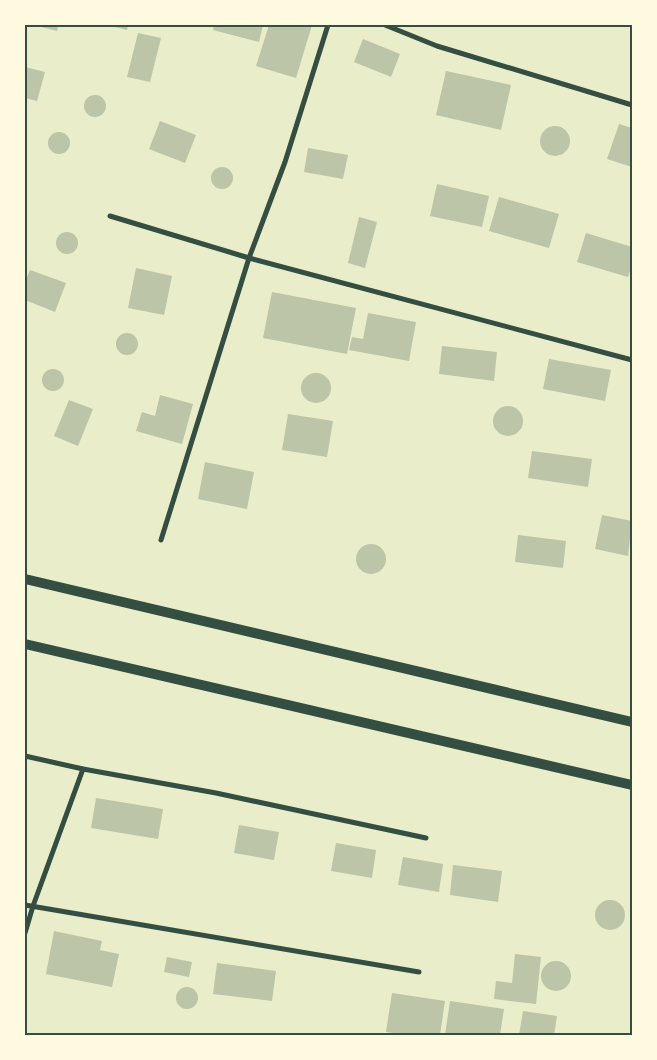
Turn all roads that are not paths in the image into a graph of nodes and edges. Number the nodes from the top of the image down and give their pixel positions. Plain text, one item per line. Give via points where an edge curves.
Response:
1 (328, 25) edge
2 (385, 25) edge
3 (632, 105) edge
4 (110, 216) dead end
5 (249, 258) junction
6 (632, 360) edge
7 (161, 540) dead end
8 (25, 579) edge
9 (25, 644) edge
10 (632, 722) edge
11 (25, 756) edge
12 (83, 769) junction
13 (632, 785) edge
14 (426, 838) dead end
15 (25, 905) edge
16 (33, 906) junction
17 (25, 933) edge
18 (419, 972) dead end

1 - 5 street via 285,162
2 - 3 street via 437,46
4 - 5 street
5 - 6 street
5 - 7 street
8 - 10 main road
9 - 13 main road
11 - 12 street
12 - 14 street via 216,793
12 - 16 street
15 - 16 street
16 - 17 street
16 - 18 street

